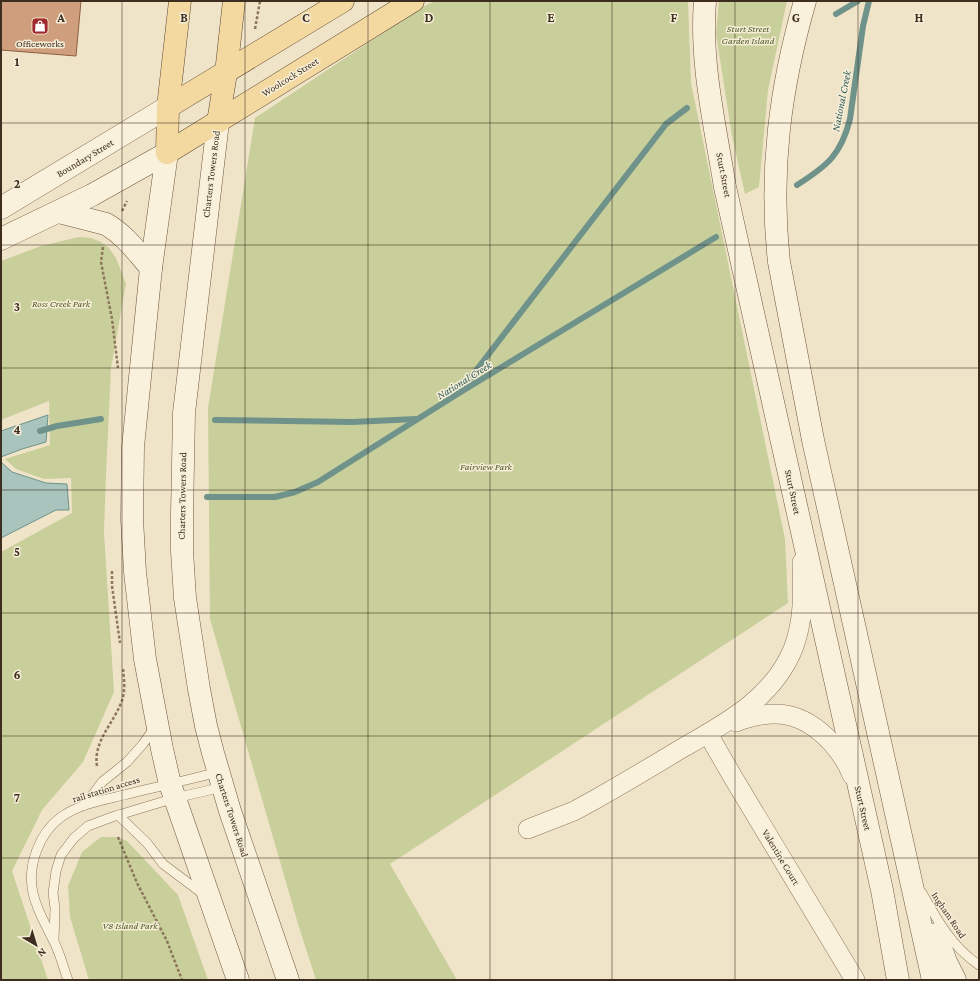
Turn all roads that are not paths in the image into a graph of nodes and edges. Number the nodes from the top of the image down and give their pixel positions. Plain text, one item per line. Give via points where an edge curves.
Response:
1 (180, 1) edge
2 (234, 1) edge
3 (343, 1) edge
4 (413, 1) edge
5 (705, 1) edge
6 (805, 1) edge
7 (226, 73) junction
8 (168, 108) junction
9 (218, 122) junction
10 (167, 153) junction
11 (1, 208) edge
12 (58, 212) junction
13 (1, 239) edge
14 (151, 268) junction
15 (801, 528) junction
16 (157, 724) junction
17 (708, 734) junction
18 (221, 779) junction
19 (173, 791) junction
20 (860, 795) junction
21 (85, 806) junction
22 (118, 815) junction
23 (900, 827) junction
24 (528, 829) dead end
25 (921, 891) junction
26 (210, 900) junction
27 (54, 941) junction
28 (979, 965) edge
29 (68, 980) edge
30 (238, 980) edge
31 (288, 980) edge
32 (855, 980) edge
33 (898, 980) edge
34 (933, 980) edge
35 (955, 980) edge

1 - 8 main road
2 - 7 main road, Charters Towers Road
3 - 7 main road
4 - 9 main road, Woolcock Street
5 - 15 main road, Sturt Street via 704,49 725,187
6 - 23 main road via 784,84 778,127 775,234 778,262 813,440
7 - 8 main road
7 - 9 main road, Charters Towers Road
8 - 10 main road
8 - 11 main road, Boundary Street
9 - 10 main road, Woolcock Street
9 - 18 main road, Charters Towers Road via 184,413 182,551 192,646 206,726
10 - 12 main road
10 - 14 main road
12 - 13 main road
12 - 14 main road via 113,228
14 - 16 main road via 133,447 132,519 145,659
15 - 17 street via 802,608 792,651 760,697 744,711
15 - 20 main road, Sturt Street
16 - 19 main road
16 - 21 lane via 127,762 102,782
17 - 20 street via 760,715 780,713 801,719 826,736 844,758
17 - 24 street via 596,800
17 - 32 street, Valentine Court
18 - 19 lane
18 - 19 lane
18 - 31 main road, Charters Towers Road
19 - 21 lane, rail station access via 141,790
19 - 22 lane
19 - 26 main road
20 - 33 main road, Sturt Street via 882,890
21 - 27 lane, rail station access via 62,816 48,829 34,859 32,892 38,912
22 - 26 lane via 147,843 163,864
22 - 27 lane via 88,826 74,838 61,855 53,892
23 - 25 main road
23 - 34 main road
25 - 28 lane, Ingham Road via 934,916 952,941
25 - 35 main road
26 - 30 main road
27 - 29 lane, rail station access

